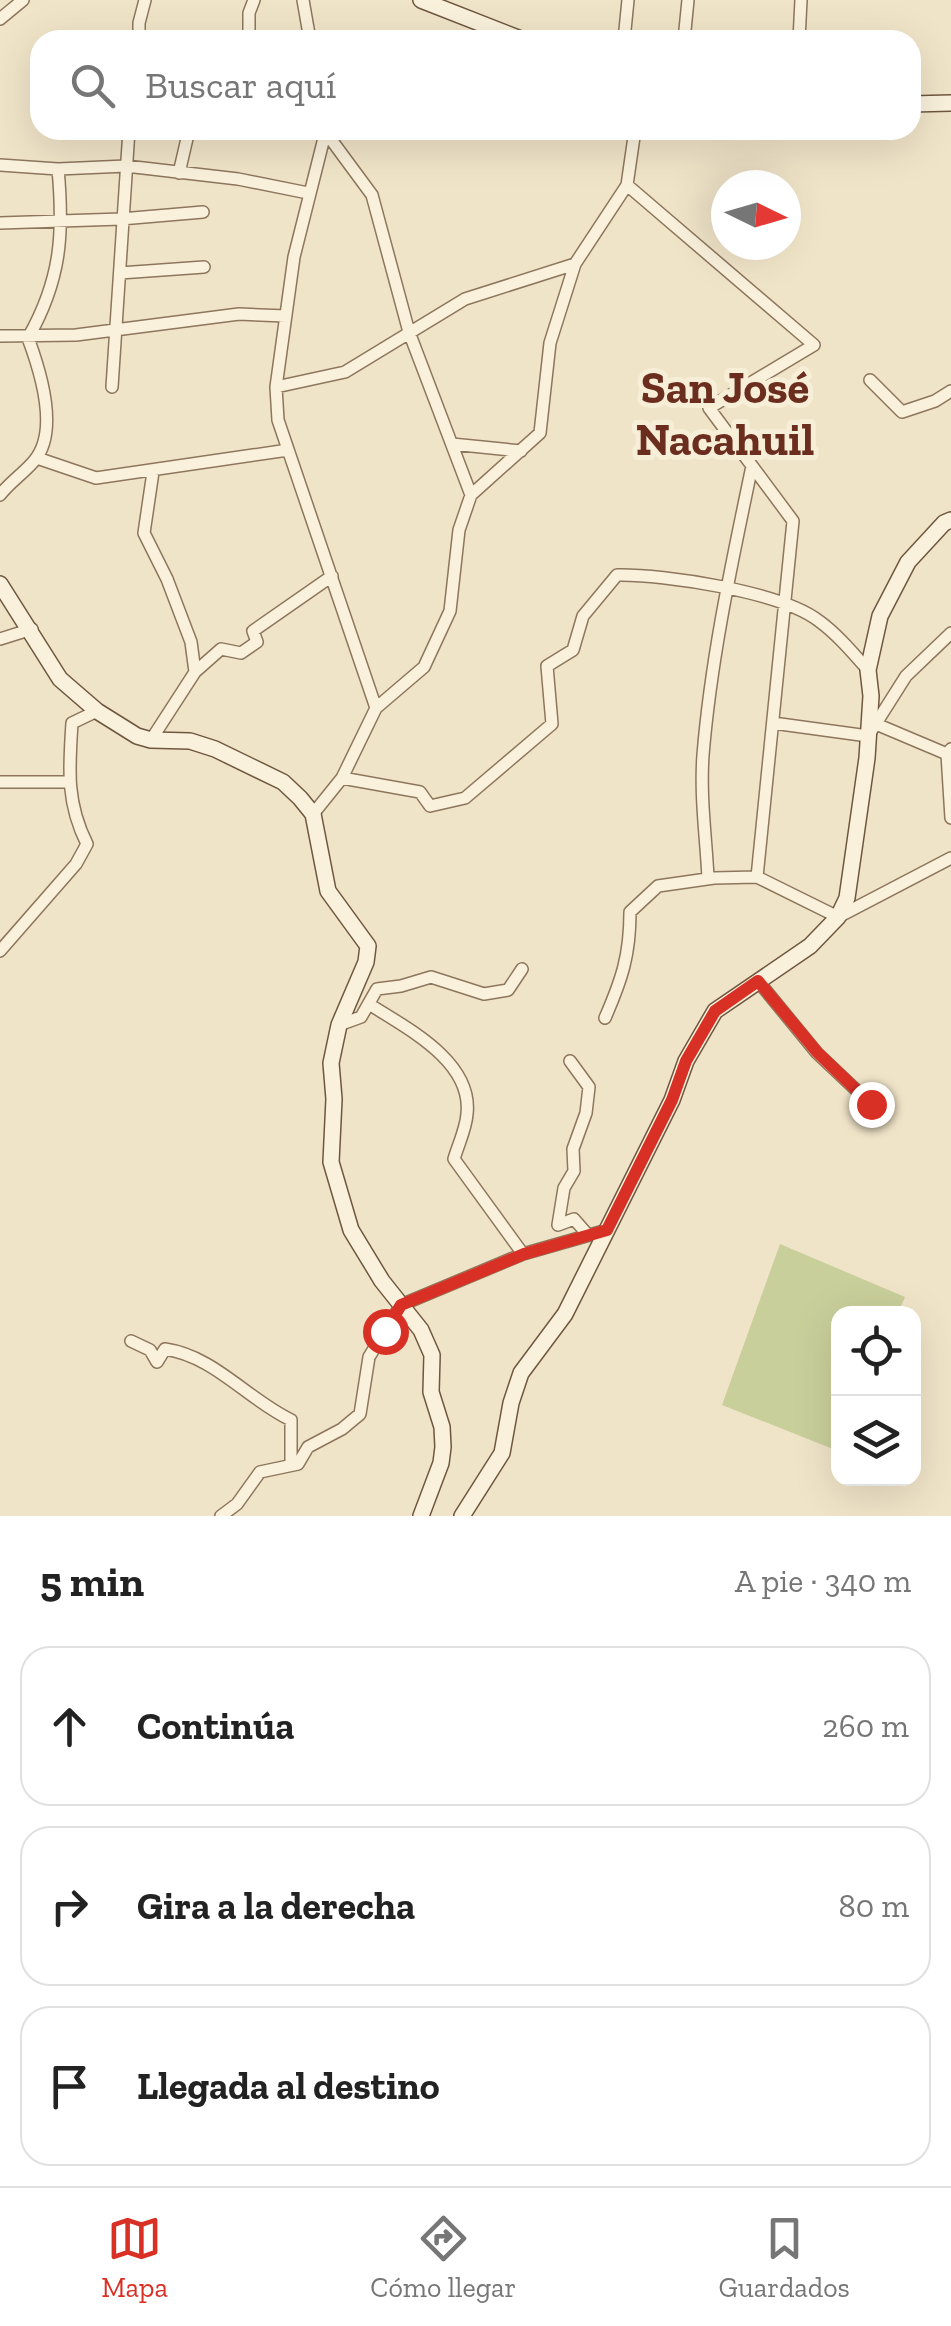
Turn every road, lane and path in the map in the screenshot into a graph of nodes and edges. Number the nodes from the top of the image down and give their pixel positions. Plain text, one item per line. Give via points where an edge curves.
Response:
1 (23, 0) edge
2 (146, 0) edge
3 (254, 0) edge
4 (302, 0) edge
5 (421, 0) edge
6 (628, 0) edge
7 (688, 0) edge
8 (801, 0) edge
9 (0, 19) edge
10 (139, 30) edge
11 (249, 30) edge
12 (308, 30) edge
13 (498, 30) edge
14 (625, 30) edge
15 (685, 30) edge
16 (800, 30) edge
17 (951, 103) edge
18 (921, 104) edge
19 (128, 140) edge
20 (187, 140) edge
21 (325, 140) edge
22 (333, 140) edge
23 (633, 140) edge
24 (0, 165) edge
25 (126, 166) junction
26 (58, 169) junction
27 (180, 173) junction
28 (627, 185) junction
29 (308, 193) junction
30 (203, 212) dead end
31 (122, 220) junction
32 (63, 222) junction
33 (0, 223) edge
34 (575, 264) junction
35 (204, 268) dead end
36 (120, 273) junction
37 (286, 316) junction
38 (116, 329) junction
39 (409, 332) junction
40 (0, 336) edge
41 (28, 338) junction
42 (870, 380) dead end
43 (112, 387) dead end
44 (276, 387) junction
45 (951, 391) edge
46 (452, 444) junction
47 (288, 450) junction
48 (521, 451) junction
49 (38, 458) junction
50 (752, 466) junction
51 (153, 472) junction
52 (0, 494) edge
53 (471, 495) junction
54 (951, 520) edge
55 (332, 576) junction
56 (0, 584) edge
57 (727, 590) junction
58 (785, 603) junction
59 (32, 629) junction
60 (951, 633) edge
61 (0, 639) edge
62 (868, 670) junction
63 (195, 672) junction
64 (376, 708) junction
65 (98, 711) junction
66 (772, 723) junction
67 (872, 730) junction
68 (151, 740) junction
69 (949, 751) edge
70 (342, 778) junction
71 (0, 782) edge
72 (70, 782) junction
73 (312, 814) junction
74 (951, 818) edge
75 (951, 858) edge
76 (757, 877) junction
77 (708, 878) junction
78 (838, 917) junction
79 (0, 951) edge
80 (522, 968) dead end
81 (758, 981) junction
82 (369, 1004) junction
83 (604, 1018) dead end
84 (339, 1024) junction
85 (570, 1061) dead end
86 (871, 1104) dead end
87 (607, 1230) junction
88 (588, 1235) junction
89 (524, 1254) junction
90 (401, 1305) junction
91 (132, 1341) dead end
92 (291, 1420) junction
93 (308, 1446) junction
94 (292, 1465) junction
95 (221, 1516) edge
96 (421, 1516) edge
97 (462, 1516) edge

1 - 9 street
2 - 10 street
3 - 11 street
4 - 12 street
5 - 13 street
6 - 14 street
7 - 15 street
8 - 16 street
17 - 18 street
19 - 25 street
20 - 27 street
21 - 29 street
22 - 39 street via 372,196
23 - 28 street
24 - 26 street
25 - 26 street
25 - 27 street
25 - 31 street
26 - 32 street
27 - 29 street
28 - 34 street
28 - 50 street via 814,345 709,408
29 - 37 street
30 - 31 street
31 - 32 street
31 - 36 street
32 - 33 street
32 - 41 street via 54,283
34 - 39 street via 465,299
34 - 48 street via 550,344 540,433
35 - 36 street
36 - 38 street
37 - 38 street via 222,315
37 - 44 street
38 - 41 street
38 - 43 street
39 - 44 street via 345,372
39 - 46 street
40 - 41 street
41 - 49 street via 45,395
42 - 45 street via 902,412
44 - 47 street
46 - 48 street
46 - 53 street
47 - 51 street
47 - 55 street
48 - 53 street
49 - 51 street via 96,478
49 - 52 street
50 - 57 street
50 - 58 street via 793,522
51 - 63 street via 144,533 167,579
53 - 64 street via 458,530 450,611 424,667
54 - 62 street via 908,562 880,616
55 - 63 street via 253,632 257,642 241,654 220,649
55 - 64 street
56 - 59 street
57 - 58 street
57 - 70 street via 617,576 584,616 573,650 547,666 552,724 465,798 430,806 420,792
57 - 77 street via 703,758
58 - 62 street via 818,620
58 - 66 street
59 - 61 street
59 - 65 street via 60,679
60 - 67 street via 906,676
62 - 67 street
63 - 68 street
64 - 70 street
65 - 68 street
65 - 72 street via 72,723
66 - 67 street
66 - 76 street
67 - 69 street
67 - 78 street via 847,898
68 - 73 street via 190,741 246,762 283,782
69 - 74 street
70 - 73 street
71 - 72 street
72 - 79 street via 74,817 87,844
73 - 84 street via 328,892 368,946
75 - 78 street
76 - 77 street
76 - 78 street
77 - 83 street via 658,886 630,912 630,949
78 - 81 street via 810,946
80 - 82 street via 508,990 484,994 431,977 376,989
81 - 86 street
81 - 87 street via 715,1011
82 - 84 street via 360,1017
82 - 89 street via 424,1039 456,1071 468,1115 454,1159
84 - 90 street via 331,1064 336,1187 350,1230
85 - 88 street via 589,1088 558,1224 574,1220
87 - 88 street
87 - 97 street via 566,1314 522,1372 502,1453
88 - 89 street
89 - 90 street
90 - 93 street via 369,1357 360,1414
90 - 96 street via 432,1355 431,1392 442,1437 441,1464
91 - 92 street via 157,1362 164,1349 184,1352
92 - 93 street
92 - 94 street
93 - 94 street
94 - 95 street via 260,1472

